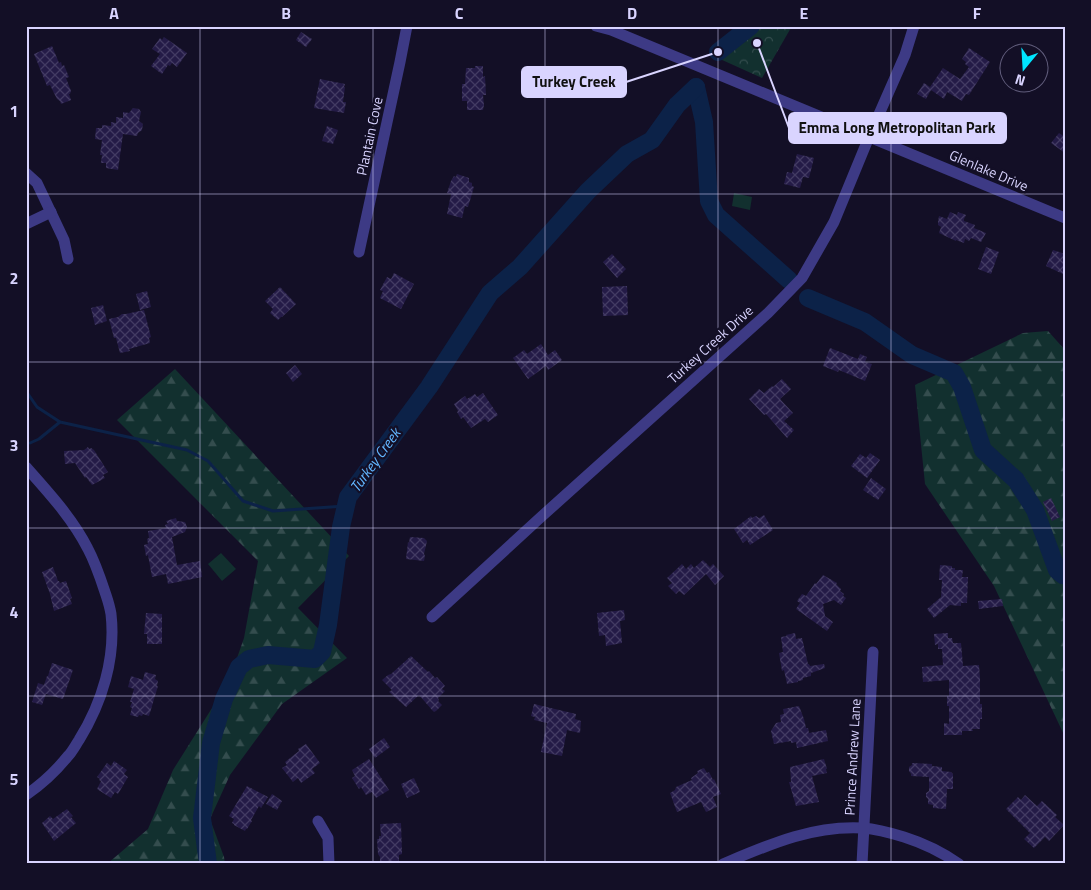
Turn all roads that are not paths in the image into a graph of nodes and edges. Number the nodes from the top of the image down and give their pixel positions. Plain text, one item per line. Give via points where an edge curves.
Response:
1 (407, 26) edge
2 (596, 26) edge
3 (914, 26) edge
4 (868, 137) junction
5 (26, 173) edge
6 (51, 212) junction
7 (1065, 218) edge
8 (26, 224) edge
9 (359, 252) dead end
10 (68, 259) dead end
11 (26, 467) edge
12 (432, 617) dead end
13 (872, 652) dead end
14 (26, 795) edge
15 (318, 821) dead end
16 (864, 828) junction
17 (329, 864) edge
18 (722, 864) edge
19 (862, 864) edge
20 (959, 864) edge

1 - 9 street, Plantain Cove
2 - 4 street, Glenlake Drive
3 - 4 street, Turkey Creek Drive via 905,55
4 - 7 street, Glenlake Drive
4 - 12 street, Turkey Creek Drive via 834,222 802,278 768,313
5 - 6 street via 37,183
6 - 8 street
6 - 10 street via 64,240
11 - 14 street via 60,506 88,548 111,612 112,638 110,662 93,715 69,756
13 - 16 street, Prince Andrew Lane
15 - 17 street via 328,838
16 - 18 street via 814,831
16 - 19 street, Prince Andrew Lane
16 - 20 street via 889,832 923,844

